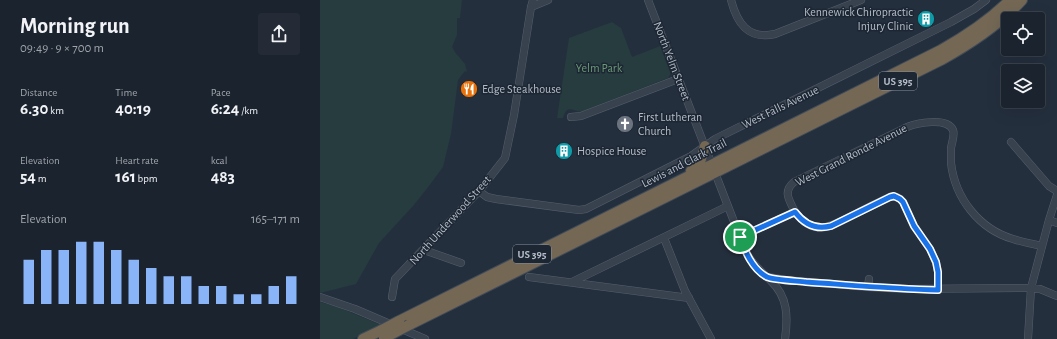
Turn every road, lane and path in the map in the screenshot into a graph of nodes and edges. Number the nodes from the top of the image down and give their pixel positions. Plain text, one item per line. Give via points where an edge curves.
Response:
1 (548, 0) edge
2 (648, 0) edge
3 (731, 0) edge
4 (861, 0) edge
5 (986, 0) edge
6 (1010, 0) edge
7 (1022, 0) edge
8 (532, 3) edge
9 (678, 78) junction
10 (571, 117) dead end
11 (1011, 142) dead end
12 (705, 146) junction
13 (713, 168) junction
14 (686, 177) junction
15 (479, 191) junction
16 (1057, 191) edge
17 (1057, 195) edge
18 (728, 206) junction
19 (795, 212) junction
20 (1049, 220) junction
21 (1057, 223) edge
22 (740, 237) junction
23 (664, 238) junction
24 (1042, 246) junction
25 (424, 250) junction
26 (461, 263) dead end
27 (529, 277) dead end
28 (768, 277) junction
29 (868, 279) dead end
30 (572, 282) junction
31 (868, 287) junction
32 (1032, 288) junction
33 (938, 290) junction
34 (1057, 296) edge
35 (320, 297) edge
36 (392, 297) dead end
37 (689, 298) junction
38 (382, 336) edge
39 (363, 339) edge
40 (425, 339) edge
41 (711, 339) edge
42 (785, 339) edge
43 (1028, 339) edge

1 - 8 street
2 - 9 street, North Yelm Street
3 - 4 street via 740,23 752,33 764,35 775,34
5 - 12 street, West Falls Avenue via 947,24
6 - 13 highway, Lewis and Clark Trail / US 395 via 979,26 941,50
7 - 13 highway, Lewis and Clark Trail / US 395 via 985,32 950,55
8 - 15 street, North Underwood Street via 505,158
9 - 10 street via 581,116
9 - 12 street, North Yelm Street
11 - 16 street via 1049,186
12 - 13 street, North Yelm Street
12 - 14 highway via 699,164
12 - 15 street, West Falls Avenue via 685,159 586,209 506,201 487,197
13 - 14 highway, Lewis and Clark Trail / US 395
13 - 18 street, North Yelm Street
13 - 38 highway, Lewis and Clark Trail / US 395, bridge via 409,325
14 - 38 highway, Lewis and Clark Trail / US 395, bridge via 399,321
15 - 25 street, North Underwood Street
17 - 20 street
18 - 22 street, North Yelm Street
18 - 23 street
19 - 22 street
19 - 24 street, West Grand Ronde Avenue via 787,192 794,182 907,126 935,122 946,124 953,129 953,176 963,201 970,210 984,224 1002,235
19 - 33 street via 809,225 825,228 890,197 897,197 903,202 914,226 933,256 938,272
20 - 21 street
20 - 24 street
22 - 28 street, North Yelm Street via 751,260 759,271
23 - 30 street
23 - 37 street
24 - 32 street
25 - 26 street
25 - 36 street, North Underwood Street via 396,279
27 - 30 street
28 - 31 street
28 - 42 street, North Yelm Street via 786,305
29 - 31 street
30 - 37 street
31 - 33 street
32 - 33 street
32 - 34 street
32 - 43 street
35 - 40 street
37 - 41 street
38 - 39 highway, Lewis and Clark Trail / US 395

